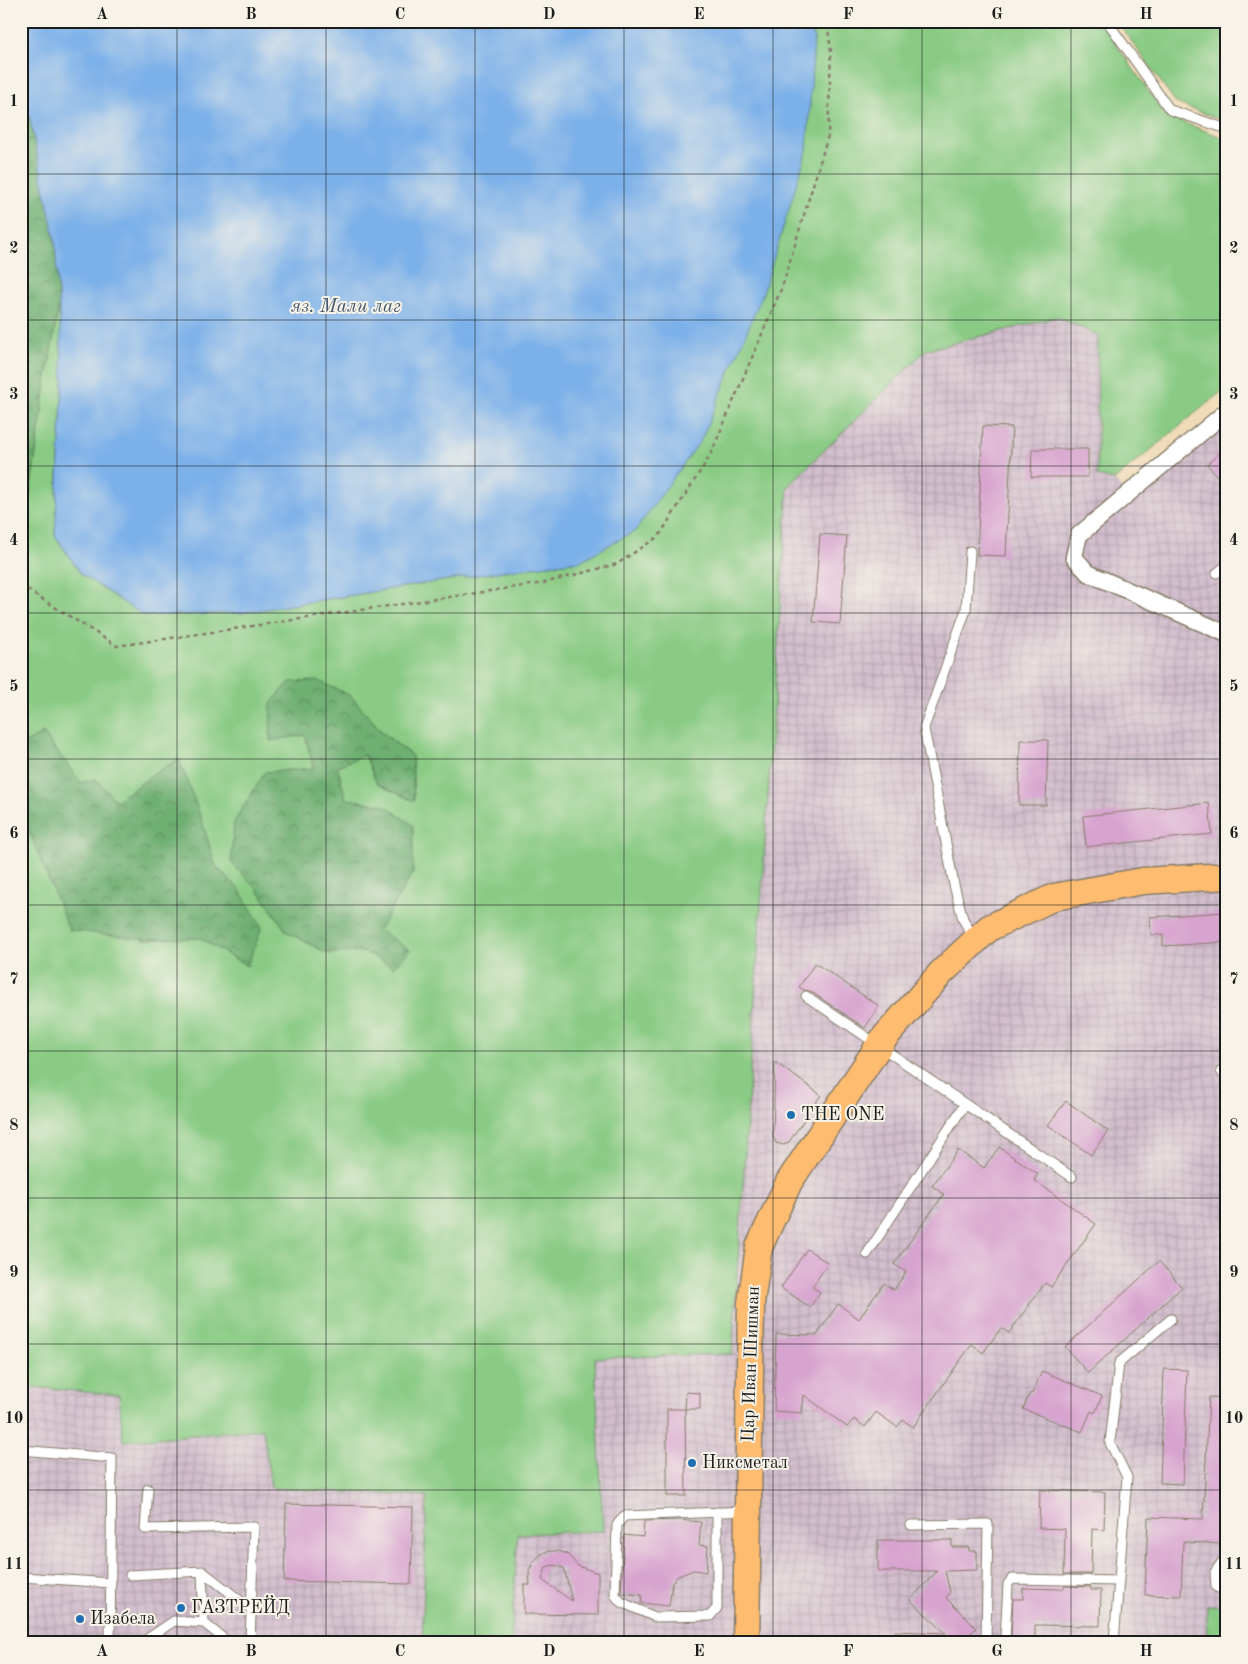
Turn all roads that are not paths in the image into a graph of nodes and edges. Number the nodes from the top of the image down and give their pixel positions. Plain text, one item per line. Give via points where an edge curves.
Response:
1 (1107, 21) edge
2 (1227, 129) edge
3 (1227, 411) edge
4 (970, 551) dead end
5 (1227, 565) edge
6 (1217, 573) dead end
7 (1227, 634) edge
8 (1227, 876) edge
9 (976, 941) junction
10 (806, 996) dead end
11 (878, 1046) junction
12 (965, 1104) junction
13 (1072, 1177) dead end
14 (866, 1254) dead end
15 (1171, 1319) dead end
16 (21, 1450) edge
17 (148, 1489) dead end
18 (747, 1511) junction
19 (717, 1512) junction
20 (911, 1525) dead end
21 (1227, 1562) edge
22 (202, 1571) junction
23 (130, 1575) dead end
24 (21, 1576) edge
25 (1119, 1581) junction
26 (111, 1583) junction
27 (1227, 1591) edge
28 (251, 1609) junction
29 (204, 1623) junction
30 (110, 1643) edge
31 (142, 1643) edge
32 (229, 1643) edge
33 (250, 1643) edge
34 (746, 1643) edge
35 (986, 1643) edge
36 (1009, 1643) edge
37 (1114, 1643) edge

1 - 2 lane via 1170,110
3 - 7 street via 1079,535 1074,557 1088,572
4 - 9 lane via 966,610 924,728 962,919
5 - 6 lane
8 - 9 main road, Цар Иван Шишман via 1143,881 1054,897 989,928
9 - 11 main road, Цар Иван Шишман via 941,973
10 - 11 lane
11 - 12 lane
11 - 18 main road, Цар Иван Шишман via 789,1182 759,1247 751,1303
12 - 13 lane
12 - 14 lane
15 - 25 lane via 1119,1363 1110,1443 1127,1477
16 - 26 lane via 112,1458
17 - 28 lane via 145,1529 254,1527
18 - 19 lane
18 - 34 main road, Цар Иван Шишман
19 - 19 lane via 624,1516 617,1525 616,1595 621,1602 654,1618 710,1616 717,1608
20 - 35 lane via 988,1524
21 - 27 lane via 1222,1562 1215,1572 1216,1587
22 - 23 lane
22 - 28 lane
22 - 29 lane
24 - 26 lane
25 - 36 lane via 1012,1579 1008,1584 1005,1640
25 - 37 lane
26 - 30 lane
28 - 33 lane
29 - 31 lane via 174,1621
29 - 32 lane

